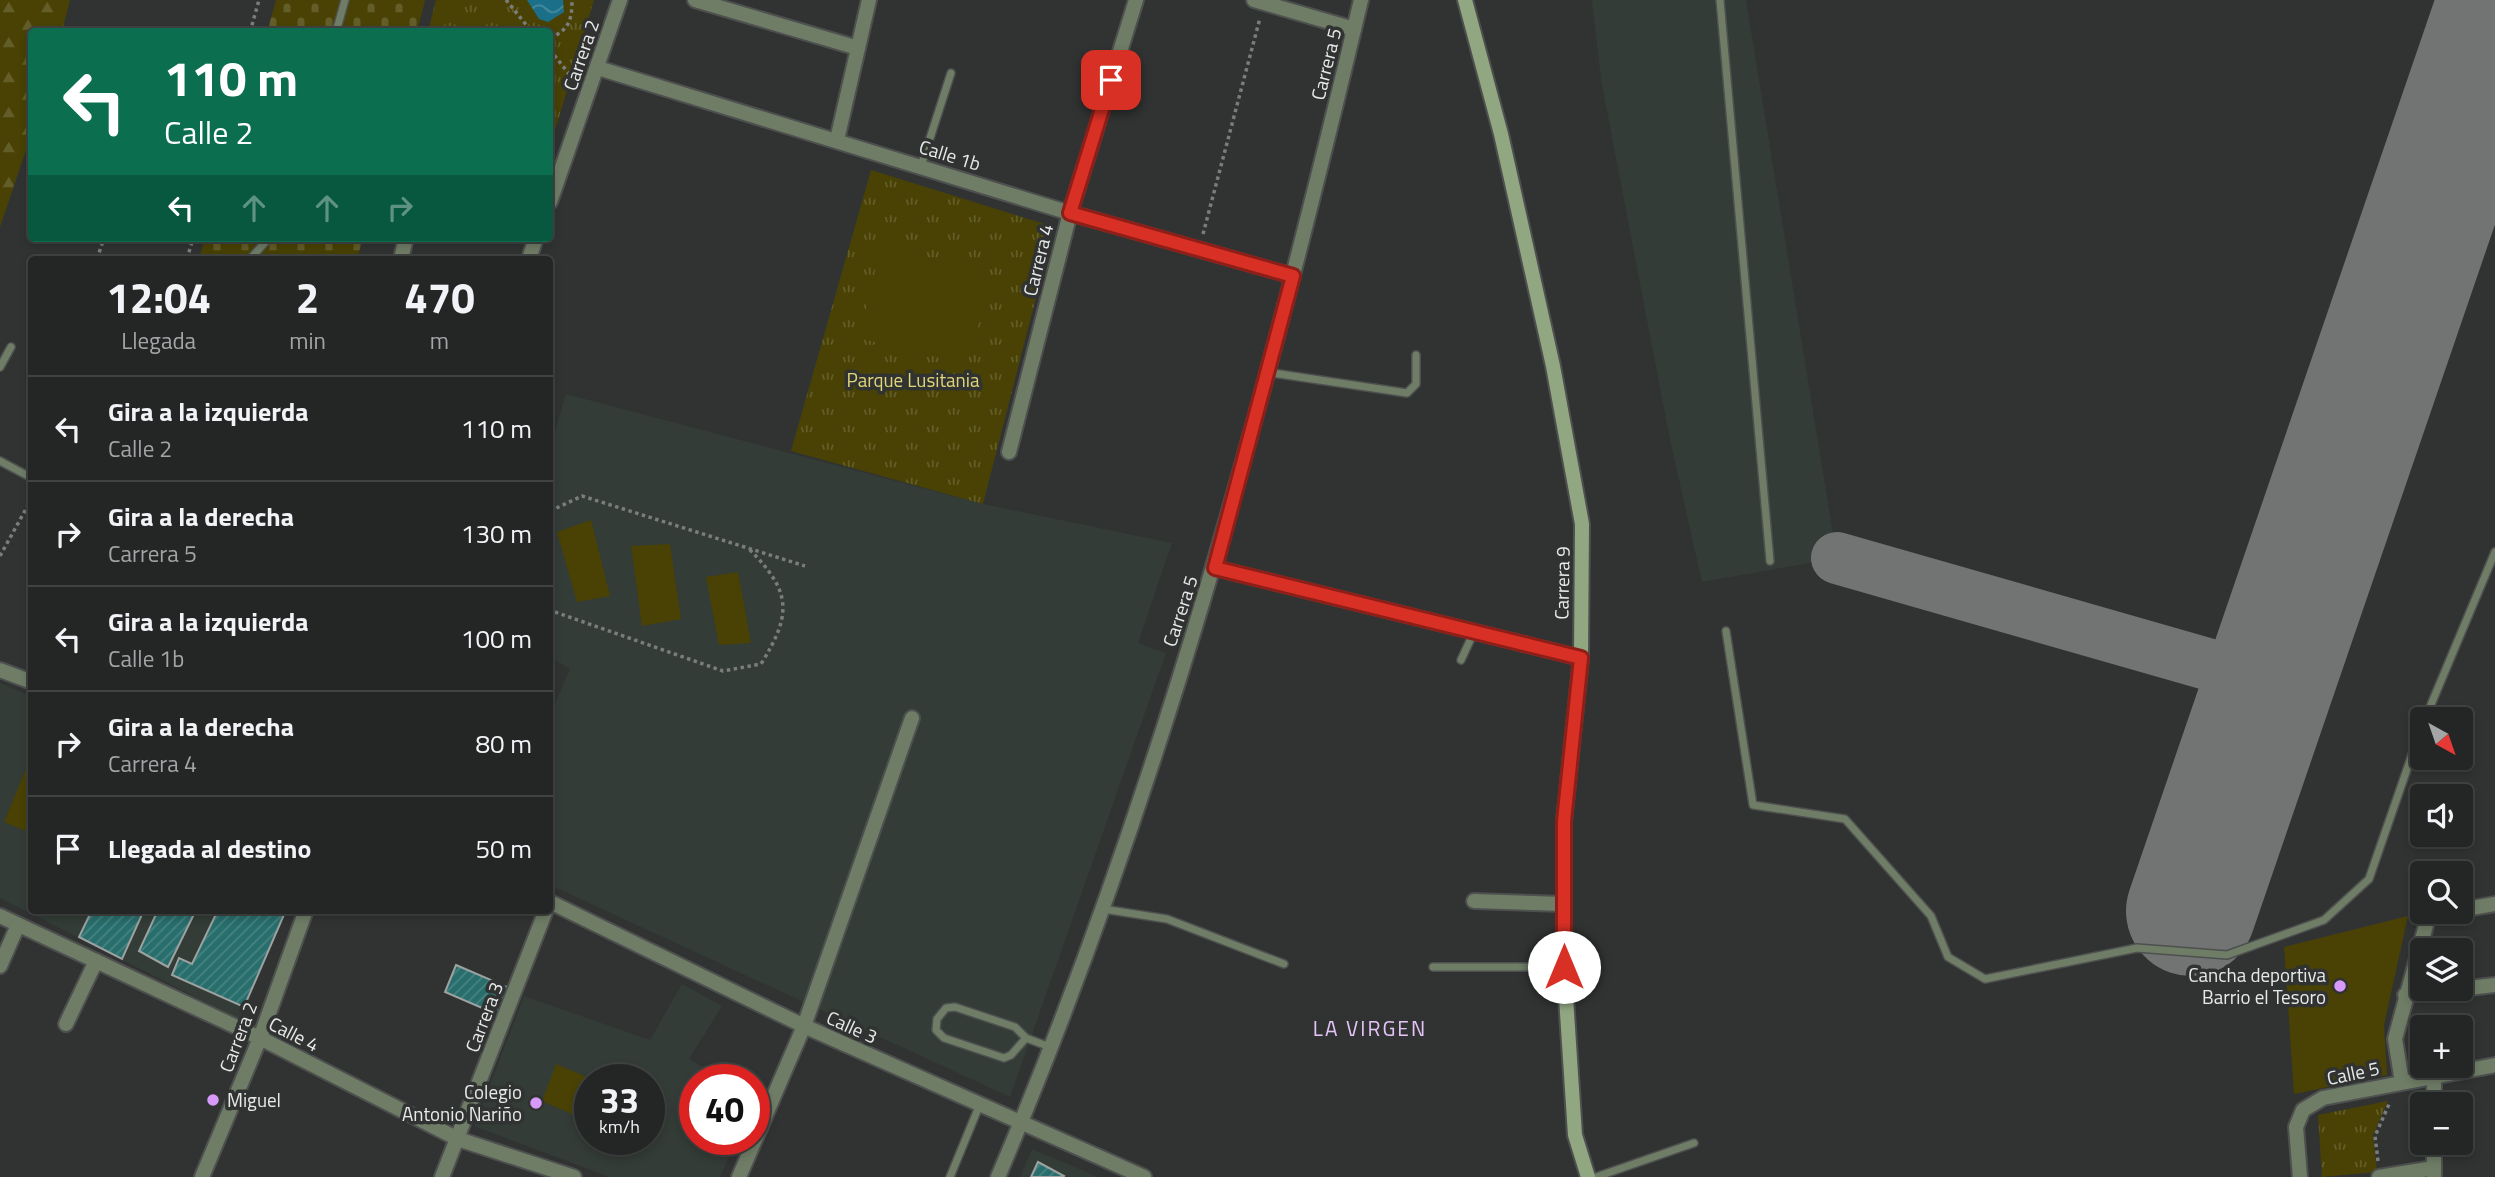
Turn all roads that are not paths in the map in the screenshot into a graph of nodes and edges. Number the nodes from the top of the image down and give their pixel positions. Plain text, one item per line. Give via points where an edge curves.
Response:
1 (345, 0) edge
2 (620, 0) edge
3 (695, 0) edge
4 (1136, 0) edge
5 (1361, 0) edge
6 (1465, 0) edge
7 (1720, 0) edge
8 (867, 1) edge
9 (1259, 1) edge
10 (337, 28) edge
11 (1354, 29) junction
12 (858, 48) junction
13 (597, 68) junction
14 (951, 74) dead end
15 (837, 140) junction
16 (921, 166) junction
17 (553, 193) edge
18 (1070, 213) junction
19 (265, 242) edge
20 (253, 256) edge
21 (1293, 276) junction
22 (11, 347) dead end
23 (1416, 355) dead end
24 (0, 367) edge
25 (1266, 372) junction
26 (1009, 452) dead end
27 (0, 461) edge
28 (28, 476) edge
29 (2495, 552) edge
30 (1770, 561) dead end
31 (1215, 568) junction
32 (1726, 631) dead end
33 (1474, 632) junction
34 (1581, 658) junction
35 (1461, 660) dead end
36 (0, 670) edge
37 (28, 680) edge
38 (2430, 707) edge
39 (912, 718) dead end
40 (2410, 761) edge
41 (1474, 901) dead end
42 (553, 903) edge
43 (1563, 904) junction
44 (2495, 904) edge
45 (2473, 907) edge
46 (1103, 909) junction
47 (305, 914) edge
48 (544, 914) edge
49 (0, 916) edge
50 (2426, 924) edge
51 (18, 925) junction
52 (96, 961) junction
53 (1284, 964) dead end
54 (0, 966) edge
55 (1433, 967) dead end
56 (1564, 967) junction
57 (2495, 985) edge
58 (2473, 988) edge
59 (2410, 994) edge
60 (2405, 995) junction
61 (66, 1024) dead end
62 (804, 1026) junction
63 (260, 1038) junction
64 (1026, 1038) junction
65 (1050, 1047) junction
66 (2495, 1065) edge
67 (2473, 1069) edge
68 (2428, 1078) edge
69 (2402, 1082) junction
70 (980, 1104) junction
71 (1021, 1122) junction
72 (458, 1139) junction
73 (1694, 1143) dead end
74 (2434, 1155) edge
75 (2434, 1173) edge
76 (202, 1177) edge
77 (442, 1177) edge
78 (574, 1177) edge
79 (739, 1177) edge
80 (950, 1177) edge
81 (998, 1177) edge
82 (1144, 1177) edge
83 (1588, 1177) edge
84 (1595, 1177) edge
85 (2300, 1177) edge
86 (2379, 1177) edge

1 - 10 lane
2 - 13 street, Carrera 2
3 - 12 street
4 - 18 street, Carrera 4
5 - 11 street, Carrera 5
6 - 34 street, Carrera 9 via 1504,147 1553,366 1582,524
7 - 30 lane
8 - 12 street
9 - 11 street
11 - 21 street, Carrera 5
12 - 15 street
13 - 15 street, Calle 1b
13 - 17 street, Carrera 2
14 - 16 lane
15 - 16 street, Calle 1b
16 - 18 street, Calle 1b
18 - 21 street, Calle 1b
18 - 26 street, Carrera 4
19 - 20 lane
21 - 25 street, Carrera 5
22 - 24 lane
23 - 25 lane via 1416,384 1407,393
25 - 31 street, Carrera 5
27 - 28 lane
29 - 38 lane
31 - 33 street
31 - 46 street, Carrera 5
32 - 40 lane via 1754,804 1845,820 1931,916 1948,957 1985,979 2137,948 2227,955 2325,920 2369,879
33 - 34 street
33 - 35 lane
34 - 43 street, Carrera 9 via 1564,821
36 - 37 street
39 - 62 street
41 - 43 street
42 - 62 street, Calle 3
43 - 56 street, Carrera 9
44 - 45 street
46 - 53 lane via 1167,919
46 - 65 street, Carrera 5
47 - 63 street, Carrera 2
48 - 72 street, Carrera 3
49 - 51 street, Calle 4
50 - 60 street
51 - 52 street, Calle 4
51 - 54 street
52 - 61 street
52 - 63 street, Calle 4
55 - 56 lane
56 - 83 street, Carrera 9 via 1575,1135
57 - 58 street
59 - 60 street
60 - 69 street via 2395,1039
62 - 70 street, Calle 3
62 - 79 street
63 - 72 street, Calle 4
63 - 76 street, Carrera 2
64 - 64 lane via 1015,1027 955,1007 937,1019 936,1030 944,1038 1004,1058
64 - 65 lane
65 - 71 street, Carrera 5
66 - 67 street, Calle 5
68 - 69 street, Calle 5
69 - 85 street, Calle 5 via 2323,1098 2303,1110 2296,1127
70 - 71 street, Calle 3
70 - 80 lane
71 - 81 street, Carrera 5
71 - 82 street, Calle 3
72 - 77 street, Carrera 3
72 - 78 street, Calle 4
73 - 84 lane
74 - 75 street
75 - 86 street

